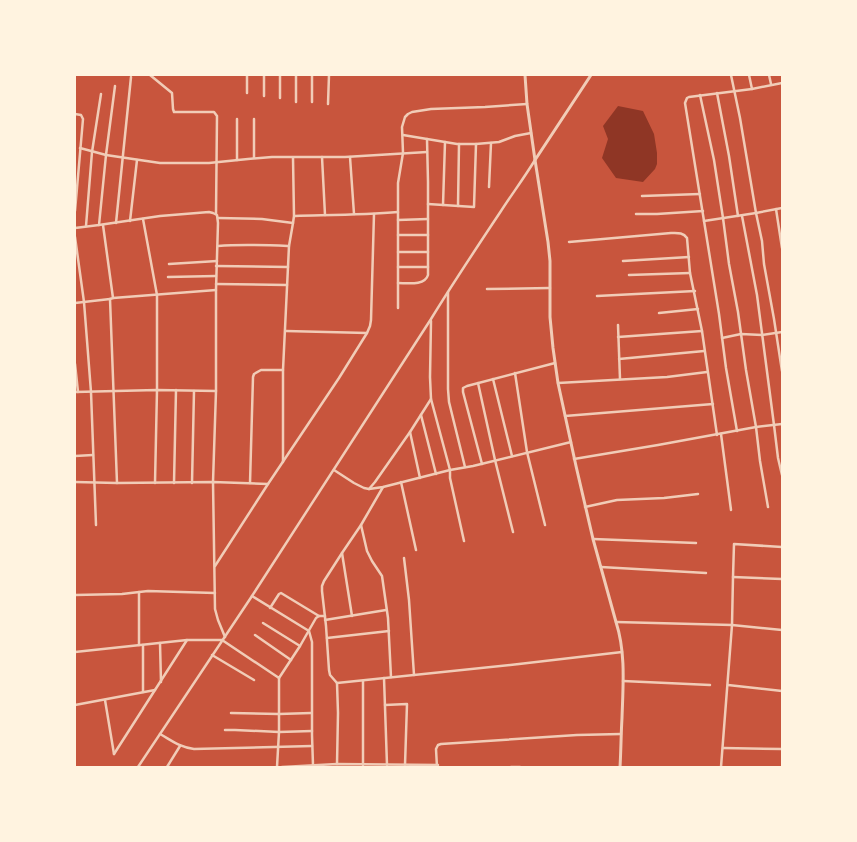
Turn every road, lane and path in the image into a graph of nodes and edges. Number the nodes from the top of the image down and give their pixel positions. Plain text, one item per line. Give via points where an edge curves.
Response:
1 (150, 75) edge
2 (247, 75) edge
3 (264, 75) edge
4 (280, 75) edge
5 (296, 75) edge
6 (312, 75) edge
7 (329, 75) edge
8 (525, 75) edge
9 (591, 75) edge
10 (731, 75) edge
11 (750, 75) edge
12 (769, 75) edge
13 (131, 77) dead end
14 (782, 82) edge
15 (771, 84) junction
16 (115, 86) dead end
17 (752, 89) junction
18 (734, 91) junction
19 (247, 93) dead end
20 (101, 94) dead end
21 (717, 94) junction
22 (264, 96) dead end
23 (700, 96) junction
24 (280, 98) dead end
25 (296, 102) dead end
26 (312, 102) dead end
27 (328, 104) dead end
28 (527, 104) junction
29 (75, 114) edge
30 (237, 119) dead end
31 (254, 119) dead end
32 (531, 133) junction
33 (403, 135) junction
34 (426, 139) junction
35 (445, 142) junction
36 (491, 143) junction
37 (460, 144) junction
38 (476, 144) junction
39 (80, 148) junction
40 (92, 152) junction
41 (427, 152) junction
42 (403, 153) junction
43 (106, 155) junction
44 (322, 157) junction
45 (350, 157) junction
46 (123, 158) junction
47 (254, 158) junction
48 (293, 158) junction
49 (137, 160) junction
50 (237, 160) junction
51 (535, 160) junction
52 (216, 162) junction
53 (489, 187) dead end
54 (700, 194) junction
55 (642, 196) dead end
56 (428, 204) junction
57 (443, 205) junction
58 (458, 206) junction
59 (782, 208) edge
60 (776, 209) junction
61 (75, 211) edge
62 (703, 211) junction
63 (398, 212) junction
64 (216, 214) junction
65 (354, 214) junction
66 (374, 214) junction
67 (636, 214) dead end
68 (756, 214) junction
69 (325, 215) junction
70 (294, 216) junction
71 (740, 216) junction
72 (218, 218) junction
73 (723, 218) junction
74 (143, 219) junction
75 (428, 219) junction
76 (398, 220) junction
77 (130, 221) junction
78 (704, 221) junction
79 (116, 223) junction
80 (293, 223) junction
81 (103, 224) junction
82 (99, 225) junction
83 (86, 226) junction
84 (75, 228) edge
85 (428, 235) junction
86 (398, 236) junction
87 (75, 237) edge
88 (569, 242) dead end
89 (218, 246) junction
90 (289, 246) junction
91 (782, 248) edge
92 (398, 252) junction
93 (428, 252) junction
94 (689, 256) junction
95 (217, 261) junction
96 (623, 261) dead end
97 (169, 264) dead end
98 (216, 266) junction
99 (288, 267) junction
100 (398, 267) junction
101 (428, 267) junction
102 (690, 273) junction
103 (629, 275) dead end
104 (216, 276) junction
105 (168, 277) dead end
106 (398, 283) junction
107 (216, 284) junction
108 (288, 285) junction
109 (550, 288) junction
110 (487, 289) dead end
111 (216, 290) junction
112 (694, 291) junction
113 (448, 292) junction
114 (157, 294) junction
115 (597, 296) dead end
116 (111, 299) junction
117 (75, 302) edge
118 (84, 302) junction
119 (398, 308) dead end
120 (698, 309) junction
121 (659, 313) dead end
122 (431, 319) junction
123 (618, 325) dead end
124 (286, 331) junction
125 (702, 331) junction
126 (782, 332) edge
127 (367, 333) junction
128 (776, 333) junction
129 (741, 334) junction
130 (762, 335) junction
131 (618, 337) junction
132 (722, 338) junction
133 (704, 351) junction
134 (619, 359) junction
135 (555, 363) junction
136 (75, 364) edge
137 (283, 370) junction
138 (782, 371) edge
139 (708, 372) junction
140 (515, 373) junction
141 (493, 379) junction
142 (620, 379) junction
143 (478, 383) junction
144 (558, 383) junction
145 (157, 390) junction
146 (176, 390) junction
147 (114, 391) junction
148 (194, 391) junction
149 (216, 391) junction
150 (76, 392) edge
151 (91, 392) junction
152 (431, 399) junction
153 (713, 404) junction
154 (421, 415) junction
155 (565, 416) junction
156 (782, 424) edge
157 (774, 425) junction
158 (756, 427) junction
159 (737, 431) junction
160 (410, 432) junction
161 (717, 434) junction
162 (721, 434) junction
163 (571, 442) junction
164 (527, 452) junction
165 (93, 455) junction
166 (75, 456) edge
167 (512, 456) junction
168 (574, 459) junction
169 (495, 460) junction
170 (283, 462) junction
171 (482, 464) junction
172 (465, 467) junction
173 (334, 470) junction
174 (450, 470) junction
175 (436, 474) junction
176 (782, 475) edge
177 (420, 478) junction
178 (75, 482) edge
179 (192, 482) junction
180 (213, 482) junction
181 (401, 482) junction
182 (94, 483) junction
183 (117, 483) junction
184 (155, 483) junction
185 (174, 483) junction
186 (250, 483) junction
187 (268, 484) junction
188 (384, 488) junction
189 (369, 489) junction
190 (698, 494) dead end
191 (585, 507) junction
192 (768, 507) dead end
193 (731, 510) dead end
194 (96, 525) dead end
195 (361, 525) junction
196 (545, 525) dead end
197 (513, 532) dead end
198 (593, 539) junction
199 (464, 541) dead end
200 (696, 543) dead end
201 (782, 547) edge
202 (416, 550) dead end
203 (342, 552) junction
204 (404, 558) dead end
205 (215, 566) junction
206 (601, 567) junction
207 (706, 573) dead end
208 (732, 577) junction
209 (782, 579) edge
210 (139, 592) junction
211 (215, 593) junction
212 (75, 595) edge
213 (252, 596) junction
214 (270, 608) junction
215 (386, 610) junction
216 (319, 616) junction
217 (325, 616) junction
218 (352, 616) junction
219 (325, 620) junction
220 (616, 622) junction
221 (263, 623) dead end
222 (732, 625) junction
223 (782, 630) edge
224 (309, 631) junction
225 (389, 631) junction
226 (255, 635) dead end
227 (225, 636) junction
228 (327, 638) junction
229 (187, 640) junction
230 (222, 640) junction
231 (160, 643) junction
232 (139, 645) junction
233 (143, 645) junction
234 (300, 646) junction
235 (75, 652) edge
236 (622, 652) junction
237 (212, 655) junction
238 (291, 660) junction
239 (414, 675) junction
240 (392, 677) junction
241 (279, 678) junction
242 (384, 678) junction
243 (254, 680) dead end
244 (624, 680) junction
245 (363, 681) junction
246 (161, 683) junction
247 (337, 683) junction
248 (710, 685) dead end
249 (728, 685) junction
250 (156, 689) junction
251 (782, 691) edge
252 (143, 692) junction
253 (104, 700) junction
254 (75, 705) edge
255 (385, 705) junction
256 (231, 713) dead end
257 (312, 713) junction
258 (279, 714) junction
259 (225, 730) dead end
260 (312, 730) junction
261 (279, 732) junction
262 (160, 734) junction
263 (621, 734) junction
264 (180, 746) junction
265 (312, 746) junction
266 (278, 747) junction
267 (722, 748) junction
268 (782, 749) edge
269 (337, 764) junction
270 (313, 765) junction
271 (363, 765) junction
272 (387, 765) junction
273 (405, 765) junction
274 (438, 766) edge
275 (520, 766) edge
276 (138, 767) edge
277 (167, 767) edge
278 (277, 767) edge
279 (282, 767) edge
280 (297, 767) edge
281 (511, 767) edge
282 (620, 767) edge
283 (721, 767) edge

1 - 52 street via 172,93 174,112 215,114
2 - 19 street
3 - 22 street
4 - 24 street
5 - 25 street
6 - 26 street
7 - 27 street
8 - 28 street
9 - 51 street
10 - 18 street
11 - 17 street
12 - 15 street
13 - 46 street
14 - 15 street
15 - 17 street
16 - 43 street
17 - 18 street
18 - 21 street
18 - 68 street
20 - 40 street
21 - 23 street
21 - 71 street
23 - 54 street via 689,97 685,103
23 - 73 street
28 - 32 street
28 - 33 street via 431,108 412,112 405,117
29 - 39 street via 81,115 83,119
30 - 50 street
31 - 47 street
32 - 36 street
32 - 51 street
33 - 34 street
33 - 42 street
34 - 35 street
34 - 41 street
35 - 37 street
35 - 57 street
36 - 38 street
36 - 53 street
37 - 38 street
37 - 58 street
38 - 58 street via 474,207
39 - 40 street
39 - 61 street
40 - 43 street
40 - 83 street
41 - 42 street
41 - 56 street
42 - 45 street
42 - 63 street via 398,183
43 - 46 street
43 - 82 street
44 - 45 street
44 - 48 street
44 - 69 street
45 - 65 street
46 - 49 street
46 - 79 street
47 - 48 street
47 - 50 street
48 - 70 street
49 - 52 street via 160,163
49 - 77 street
50 - 52 street
51 - 109 street via 548,242
51 - 113 street
52 - 64 street
54 - 55 street
54 - 62 street
56 - 57 street
56 - 75 street
57 - 58 street
59 - 60 street
60 - 68 street
60 - 91 street
62 - 67 street
62 - 78 street
63 - 66 street
63 - 76 street
64 - 72 street
64 - 74 street via 196,213
65 - 66 street
65 - 69 street
66 - 127 street via 371,320
68 - 71 street
68 - 128 street
69 - 70 street
70 - 80 street
71 - 73 street
71 - 130 street via 757,295
72 - 80 street
72 - 89 street
73 - 78 street
73 - 129 street
74 - 77 street
74 - 114 street
75 - 76 street
75 - 85 street
76 - 86 street
77 - 79 street
78 - 132 street
79 - 81 street
80 - 90 street
81 - 82 street
81 - 116 street
82 - 83 street
83 - 84 street
85 - 86 street
85 - 93 street
86 - 92 street
87 - 118 street
88 - 94 street via 679,233 687,238
89 - 90 street
89 - 95 street
90 - 99 street
92 - 93 street
92 - 100 street
93 - 101 street
94 - 96 street
94 - 102 street
95 - 97 street
95 - 98 street
98 - 99 street
98 - 104 street
99 - 108 street
100 - 101 street
100 - 106 street
101 - 106 street via 427,278 423,282
102 - 103 street
102 - 112 street
104 - 105 street
104 - 107 street
106 - 119 street
107 - 108 street
107 - 111 street
108 - 124 street
109 - 110 street
109 - 135 street
111 - 114 street
111 - 149 street
112 - 115 street
112 - 120 street
113 - 122 street
113 - 172 street via 449,402
114 - 116 street
114 - 145 street
116 - 118 street
116 - 147 street
117 - 118 street
118 - 151 street
120 - 121 street
120 - 125 street
122 - 152 street
122 - 173 street
123 - 131 street
124 - 127 street
124 - 137 street
125 - 131 street
125 - 133 street
126 - 128 street
127 - 170 street
128 - 130 street
128 - 138 street
129 - 130 street
129 - 132 street
129 - 158 street
130 - 157 street
131 - 134 street
132 - 159 street
133 - 134 street
133 - 139 street
134 - 142 street
135 - 140 street
135 - 144 street
136 - 150 street
137 - 170 street
137 - 186 street via 261,370 254,374
139 - 142 street
139 - 153 street
140 - 141 street
140 - 164 street
141 - 143 street
141 - 167 street
142 - 144 street
143 - 169 street
143 - 171 street via 463,389
144 - 155 street
145 - 146 street
145 - 147 street
145 - 184 street
146 - 148 street
146 - 185 street
147 - 151 street
147 - 183 street
148 - 149 street
148 - 179 street
149 - 180 street
150 - 151 street
151 - 165 street
152 - 154 street
152 - 174 street
153 - 155 street
153 - 161 street
154 - 160 street
154 - 175 street
155 - 163 street
156 - 157 street
157 - 158 street
157 - 176 street
158 - 159 street
158 - 192 street
159 - 162 street
160 - 177 street
160 - 189 street
161 - 162 street
161 - 168 street
162 - 193 street
163 - 164 street
163 - 168 street
164 - 167 street
164 - 196 street
165 - 166 street
165 - 182 street
167 - 169 street
168 - 191 street
169 - 171 street
169 - 197 street
170 - 187 street
171 - 172 street
172 - 174 street
173 - 189 street
173 - 213 street
174 - 175 street
174 - 199 street
175 - 177 street
177 - 181 street
178 - 182 street
179 - 180 street
179 - 185 street
180 - 186 street
180 - 205 street
181 - 188 street
181 - 202 street
182 - 183 street
182 - 194 street
183 - 184 street
184 - 185 street
186 - 187 street
187 - 205 street
188 - 189 street
188 - 195 street
190 - 191 street via 617,500
191 - 198 street
195 - 203 street
195 - 215 street via 367,551 382,576
198 - 200 street
198 - 206 street
201 - 208 street via 734,544
203 - 217 street via 322,586
203 - 218 street
204 - 239 street
205 - 211 street
206 - 207 street
206 - 220 street
208 - 209 street
208 - 222 street
210 - 211 street
210 - 212 street
210 - 232 street
211 - 227 street via 215,609
213 - 214 street
213 - 227 street
214 - 216 street via 281,593
214 - 224 street
215 - 218 street
215 - 225 street
216 - 217 street
216 - 224 street
217 - 219 street
218 - 219 street
219 - 228 street
220 - 222 street
220 - 236 street
221 - 234 street
222 - 223 street
222 - 249 street
224 - 234 street
224 - 257 street via 312,642
225 - 228 street
225 - 240 street
226 - 238 street
227 - 230 street
228 - 247 street via 330,675
229 - 230 street
229 - 231 street
229 - 246 street
230 - 237 street
230 - 241 street
231 - 233 street
231 - 246 street
232 - 233 street
232 - 235 street
233 - 252 street
234 - 238 street
236 - 239 street
236 - 244 street
237 - 243 street
237 - 262 street
238 - 241 street
239 - 240 street
240 - 242 street
241 - 258 street
242 - 245 street
242 - 255 street
244 - 248 street
244 - 263 street
245 - 247 street
245 - 271 street
246 - 250 street
247 - 269 street
249 - 251 street
249 - 267 street
250 - 252 street
250 - 253 street via 114,754
252 - 253 street
253 - 254 street
255 - 272 street
255 - 273 street via 407,704
256 - 258 street
257 - 258 street
257 - 260 street
258 - 261 street
259 - 261 street
260 - 261 street
260 - 265 street
261 - 266 street
262 - 264 street
262 - 276 street
263 - 274 street via 441,744 436,749
263 - 282 street
264 - 266 street via 194,749
264 - 277 street
265 - 266 street
265 - 270 street
266 - 278 street
267 - 268 street
267 - 283 street
269 - 270 street
269 - 271 street
270 - 280 street
271 - 272 street
272 - 273 street
273 - 274 street
275 - 281 street
279 - 280 street

